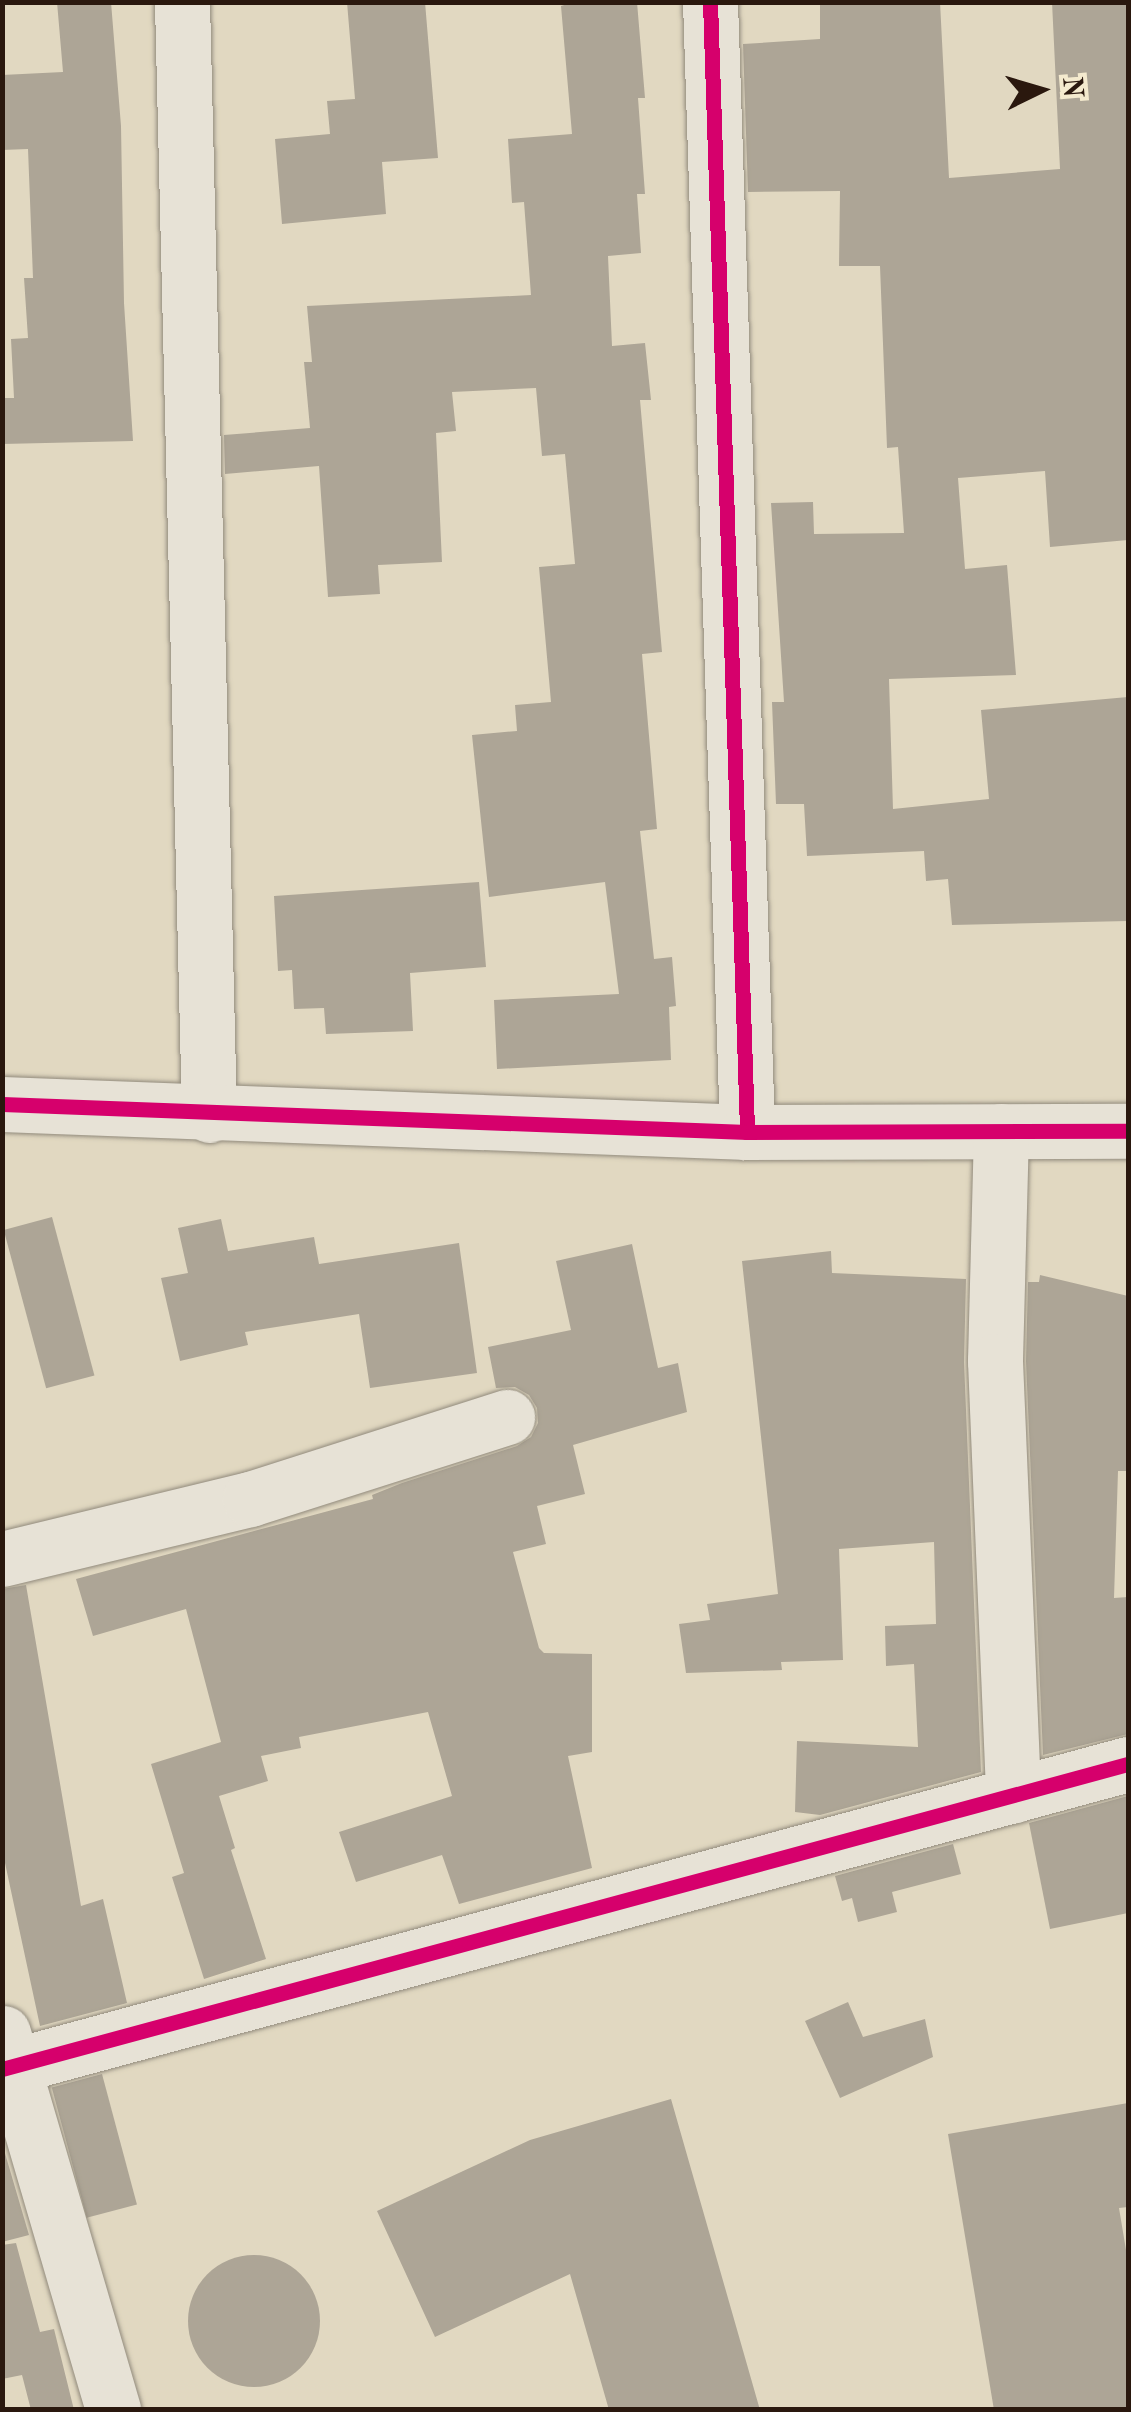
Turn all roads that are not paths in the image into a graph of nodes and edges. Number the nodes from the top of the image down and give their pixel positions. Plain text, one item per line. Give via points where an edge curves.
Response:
1 (182, 2) edge
2 (710, 2) edge
3 (2, 1104) edge
4 (209, 1115) junction
5 (1001, 1131) junction
6 (1128, 1131) edge
7 (746, 1132) junction
8 (507, 1417) dead end
9 (2, 1559) edge
10 (1128, 1764) edge
11 (1013, 1796) junction
12 (6, 2055) edge
13 (112, 2410) edge

1 - 4 street
2 - 7 street
3 - 4 street
4 - 7 street
5 - 6 street
5 - 7 street
5 - 11 street via 995,1362
8 - 9 street via 250,1499
10 - 11 street
11 - 12 street
12 - 13 street

